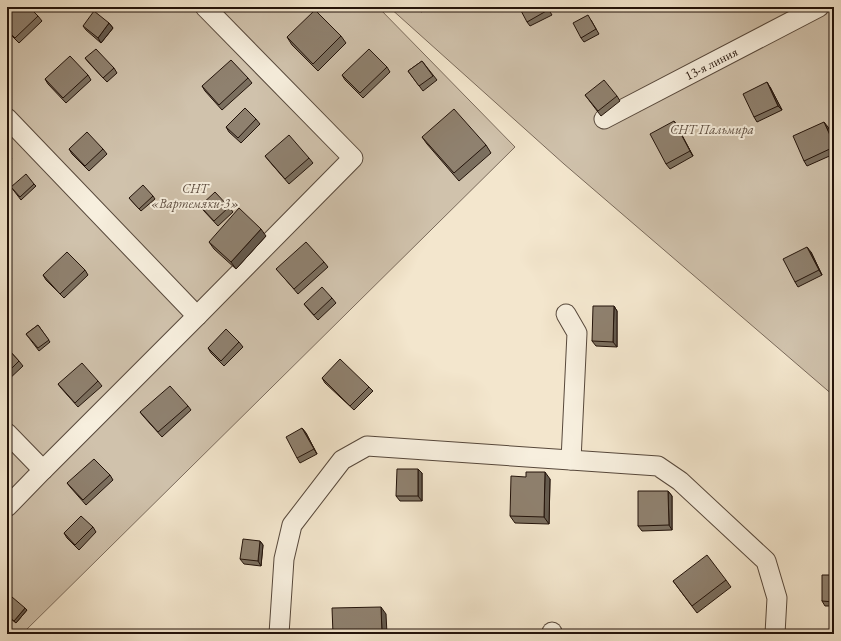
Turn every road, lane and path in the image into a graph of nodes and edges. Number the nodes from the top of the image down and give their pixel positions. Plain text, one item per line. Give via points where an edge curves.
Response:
1 (205, 7) edge
2 (819, 7) edge
3 (7, 118) edge
4 (604, 119) dead end
5 (566, 314) dead end
6 (197, 316) junction
7 (7, 433) edge
8 (571, 460) junction
9 (43, 470) junction
10 (7, 507) edge
11 (279, 634) edge
12 (775, 634) edge

1 - 6 street via 352,158
2 - 4 street, 13-я линия
3 - 6 street
5 - 8 street via 577,333
6 - 9 street
7 - 9 street
8 - 11 street via 367,446 342,460 292,525 284,559
8 - 12 street via 658,466 680,481 766,561 777,598
9 - 10 street

